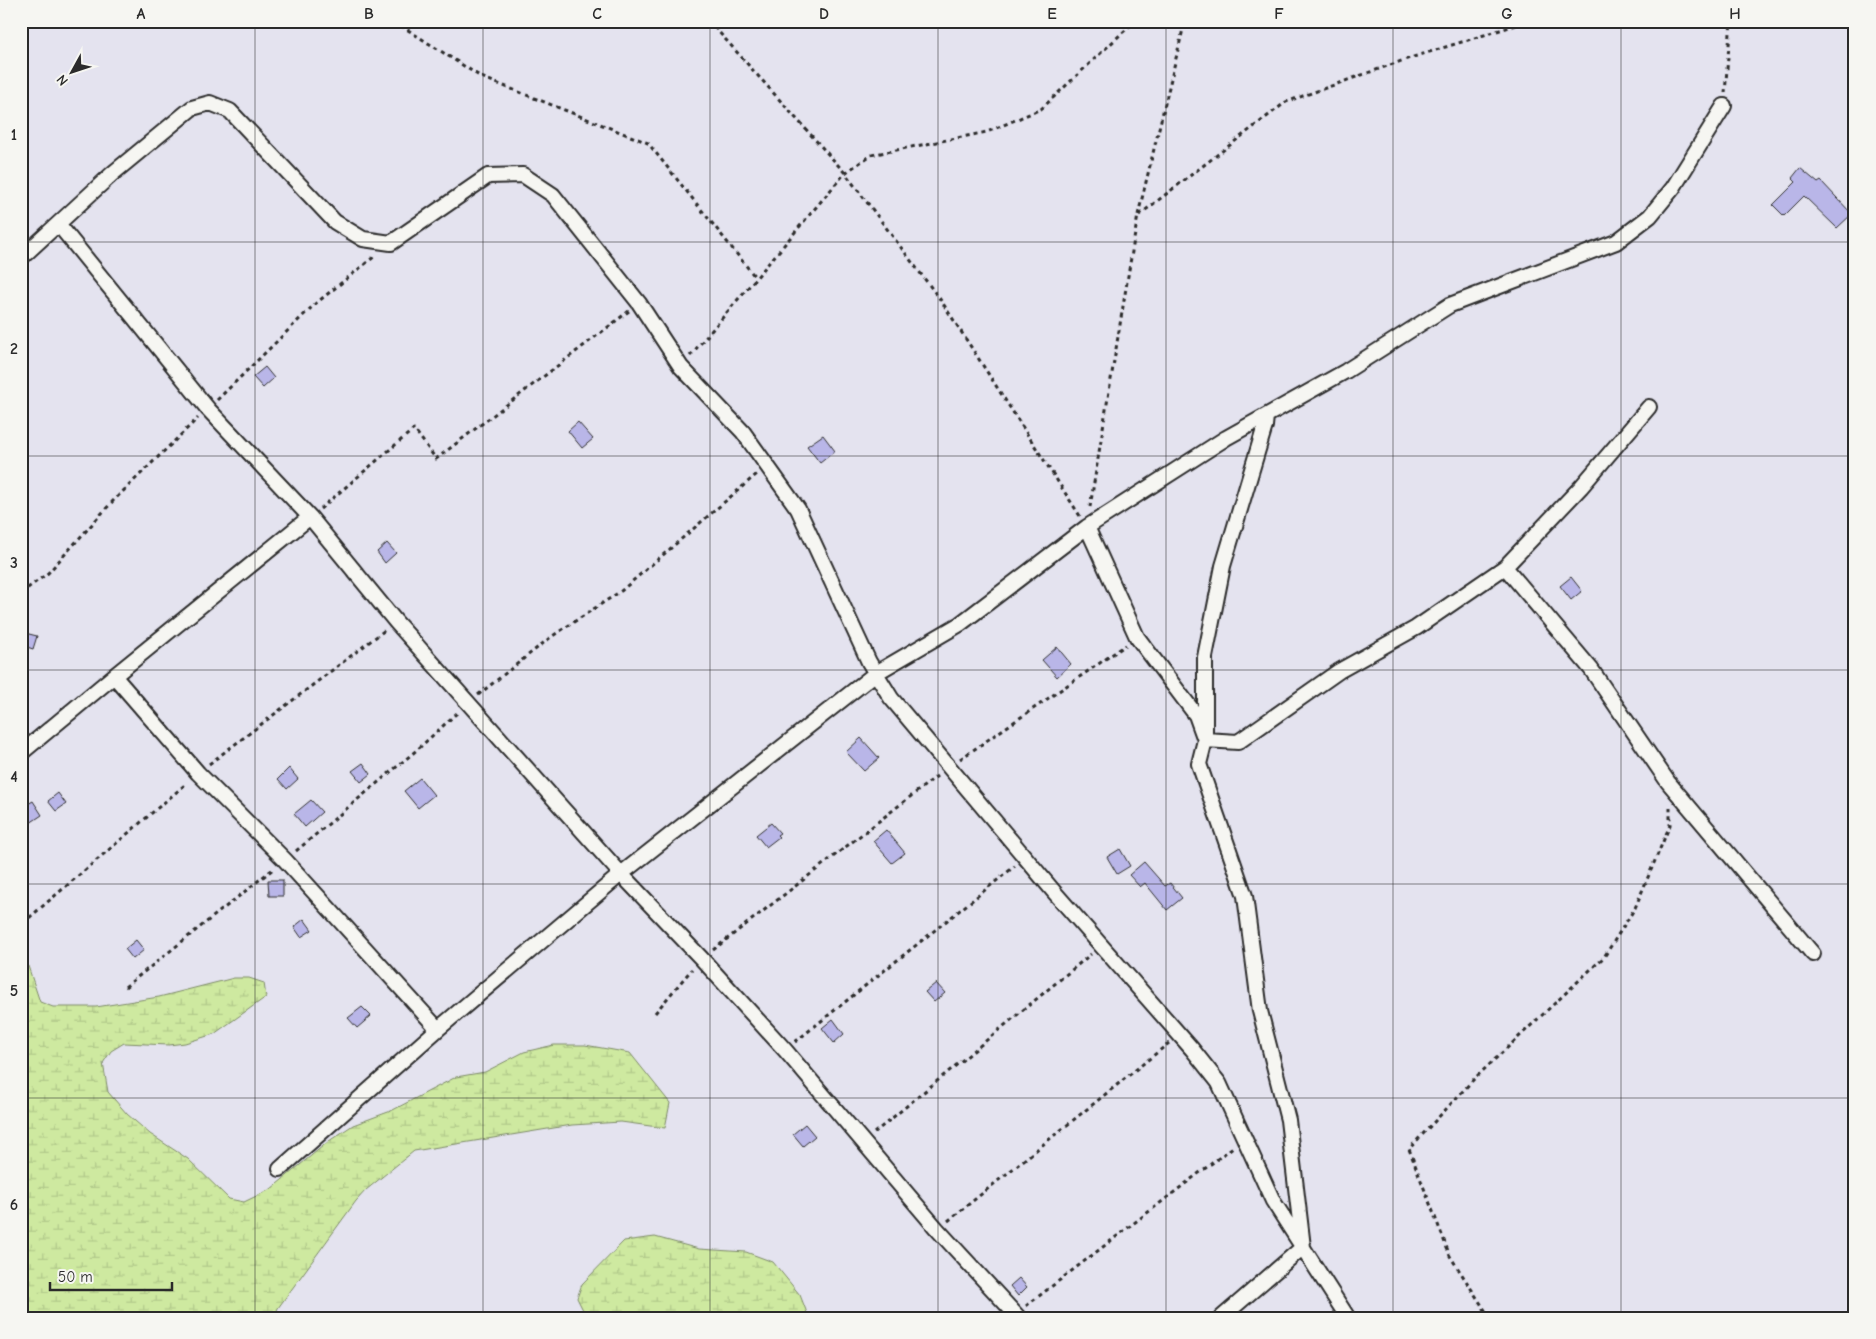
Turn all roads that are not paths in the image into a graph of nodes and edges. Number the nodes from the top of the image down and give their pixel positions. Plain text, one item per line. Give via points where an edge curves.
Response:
1 (1724, 106) road end
2 (59, 225) junction
3 (21, 258) edge
4 (1649, 407) dead end
5 (1266, 416) junction
6 (310, 517) junction
7 (1087, 527) junction
8 (1505, 567) junction
9 (876, 673) junction
10 (114, 676) junction
11 (1205, 740) junction
12 (21, 753) edge
13 (621, 874) junction
14 (1813, 954) dead end
15 (438, 1029) junction
16 (280, 1169) dead end
17 (1303, 1248) junction
18 (1017, 1316) edge
19 (1220, 1318) edge
20 (1348, 1318) edge

1 - 5 street via 1673,188 1650,216 1616,242 1450,305 1346,371
2 - 3 street
2 - 6 street via 208,409
2 - 9 street via 112,174 192,108 210,102 230,111 335,222 364,239 391,244 488,176 524,175 553,195 640,303 681,367 743,432 798,509
4 - 8 street via 1581,487
5 - 7 street
5 - 11 street via 1223,566 1205,657
6 - 10 street
6 - 13 street via 396,622
7 - 9 street via 960,624
7 - 11 street via 1137,637 1196,715
8 - 11 street via 1416,628 1339,671 1238,742
8 - 14 street via 1591,669 1668,782
9 - 13 street
9 - 17 street via 891,698 1219,1083 1273,1201
10 - 12 street
10 - 15 street via 198,773 285,860
11 - 17 street via 1199,764 1245,896 1260,1011 1288,1120
13 - 15 street
13 - 18 street via 785,1050
15 - 16 street
17 - 19 street
17 - 20 street

